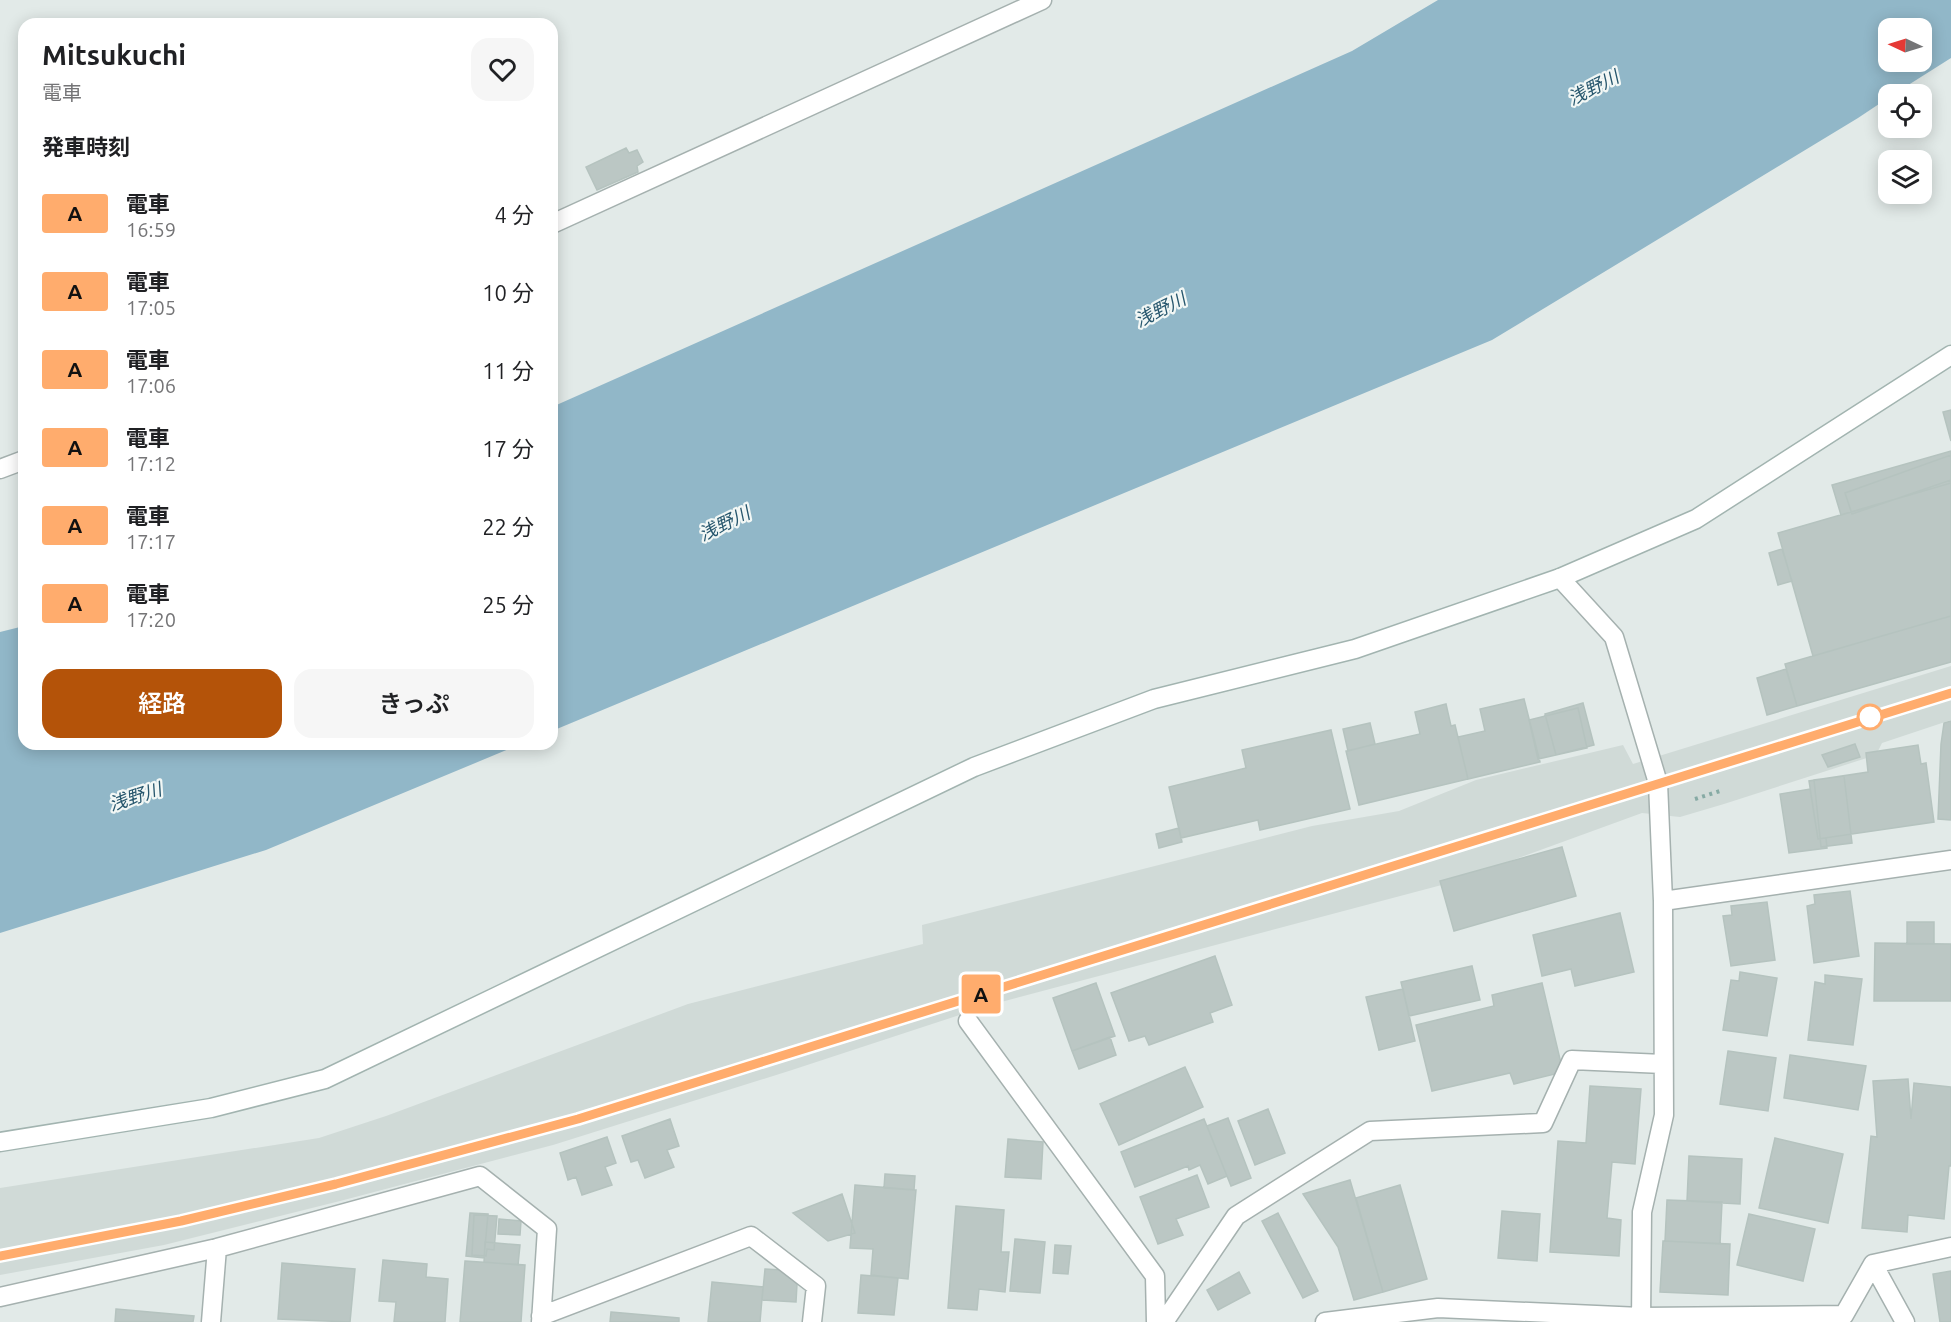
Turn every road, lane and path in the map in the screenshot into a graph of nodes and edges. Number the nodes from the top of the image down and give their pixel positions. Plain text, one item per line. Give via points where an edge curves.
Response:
1 (1041, 0) edge
2 (558, 221) edge
3 (1951, 355) edge
4 (18, 462) edge
5 (0, 469) edge
6 (1560, 578) junction
7 (1720, 791) dead end
8 (1690, 801) dead end
9 (1951, 860) edge
10 (1663, 901) junction
11 (968, 1021) dead end
12 (1663, 1064) junction
13 (0, 1142) edge
14 (1951, 1247) edge
15 (217, 1248) junction
16 (1872, 1264) junction
17 (0, 1298) edge
18 (541, 1319) edge
19 (1641, 1319) edge
20 (211, 1322) edge
21 (812, 1322) edge
22 (1156, 1322) edge
23 (1164, 1322) edge
24 (1325, 1322) edge
25 (1905, 1322) edge

1 - 2 street
3 - 6 street via 1696,519
4 - 5 street
6 - 10 street via 1614,637 1658,783
6 - 13 street via 1355,649 1154,699 974,767 325,1079 211,1108
7 - 8 path
9 - 10 street
10 - 12 street
11 - 22 street via 1155,1276
12 - 19 street via 1664,1115 1642,1212
12 - 23 street via 1572,1060 1543,1123 1370,1131 1236,1216
14 - 16 street
15 - 17 street
15 - 18 street via 480,1176 547,1229
15 - 20 street
16 - 19 street via 1844,1315
16 - 25 street
18 - 21 street via 752,1236 816,1286
19 - 24 street via 1438,1308

